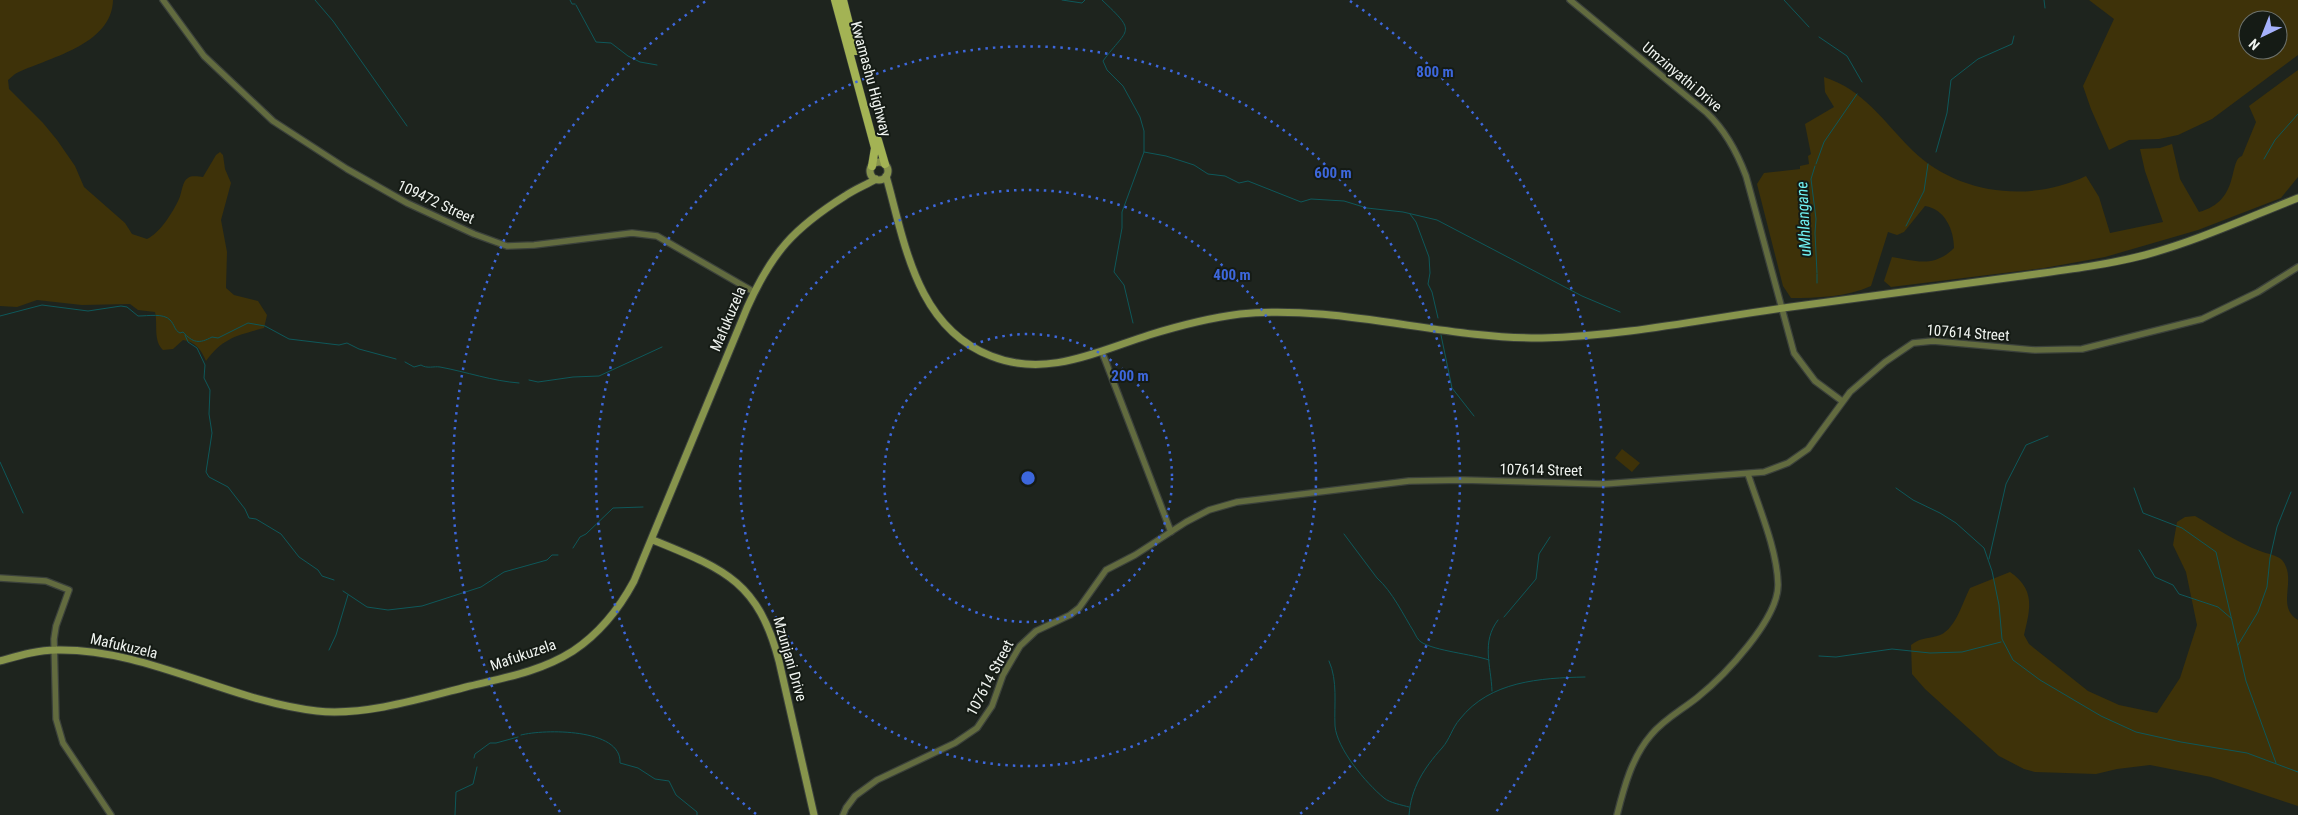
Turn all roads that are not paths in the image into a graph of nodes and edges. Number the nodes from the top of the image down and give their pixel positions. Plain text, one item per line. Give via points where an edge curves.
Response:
1 (163, 0) edge
2 (836, 0) edge
3 (843, 0) edge
4 (1570, 0) edge
5 (885, 164) junction
6 (871, 168) junction
7 (880, 178) junction
8 (856, 189) junction
9 (2298, 198) edge
10 (2298, 267) edge
11 (754, 292) junction
12 (1781, 308) junction
13 (1102, 352) junction
14 (1842, 401) junction
15 (1748, 474) junction
16 (1171, 532) junction
17 (653, 540) junction
18 (0, 578) edge
19 (54, 650) junction
20 (0, 661) edge
21 (111, 815) edge
22 (814, 815) edge
23 (843, 815) edge
24 (1618, 815) edge

1 - 11 street, 109472 Street via 204,56 273,121 407,203 507,246 632,233 658,236
2 - 6 main road, Kwamashu Highway via 875,148
3 - 5 main road, Kwamashu Highway
4 - 12 street, Umzinyathi Drive via 1707,113 1723,130 1746,176
5 - 6 main road via 877,162
5 - 7 main road via 888,170
6 - 7 main road
6 - 8 main road
7 - 8 main road
7 - 13 main road via 928,302 940,320 963,342 999,359 1034,366
8 - 11 main road, Mafukuzela via 810,218 795,232 769,264
9 - 12 main road via 2191,240 2087,267
10 - 14 street, 107614 Street via 2258,292 2202,319 2082,349 2051,351 1932,340 1919,342 1884,362
11 - 17 main road, Mafukuzela
12 - 13 main road via 1603,334 1542,338 1476,335 1312,315 1240,314 1183,325
12 - 14 street, Umzinyathi Drive via 1791,346 1800,365
13 - 16 street
14 - 15 street, 107614 Street via 1812,445 1800,456 1776,469
15 - 16 street, 107614 Street via 1604,484 1463,480 1392,482 1225,504
15 - 24 street via 1777,567 1775,603 1767,620 1718,679 1650,735 1629,773
16 - 23 street, 107614 Street via 1106,570 1079,608 1026,639 1013,655 992,706 977,728 955,743 878,780 855,796
17 - 19 main road, Mafukuzela via 622,604 604,626 572,652 506,679 368,709 334,712 303,708 110,655
17 - 22 main road, Mzunjani Drive via 721,571 747,592 760,608 773,636
18 - 19 street via 46,581 69,590 56,626
19 - 20 main road, Mafukuzela
19 - 21 street via 55,708 60,736

